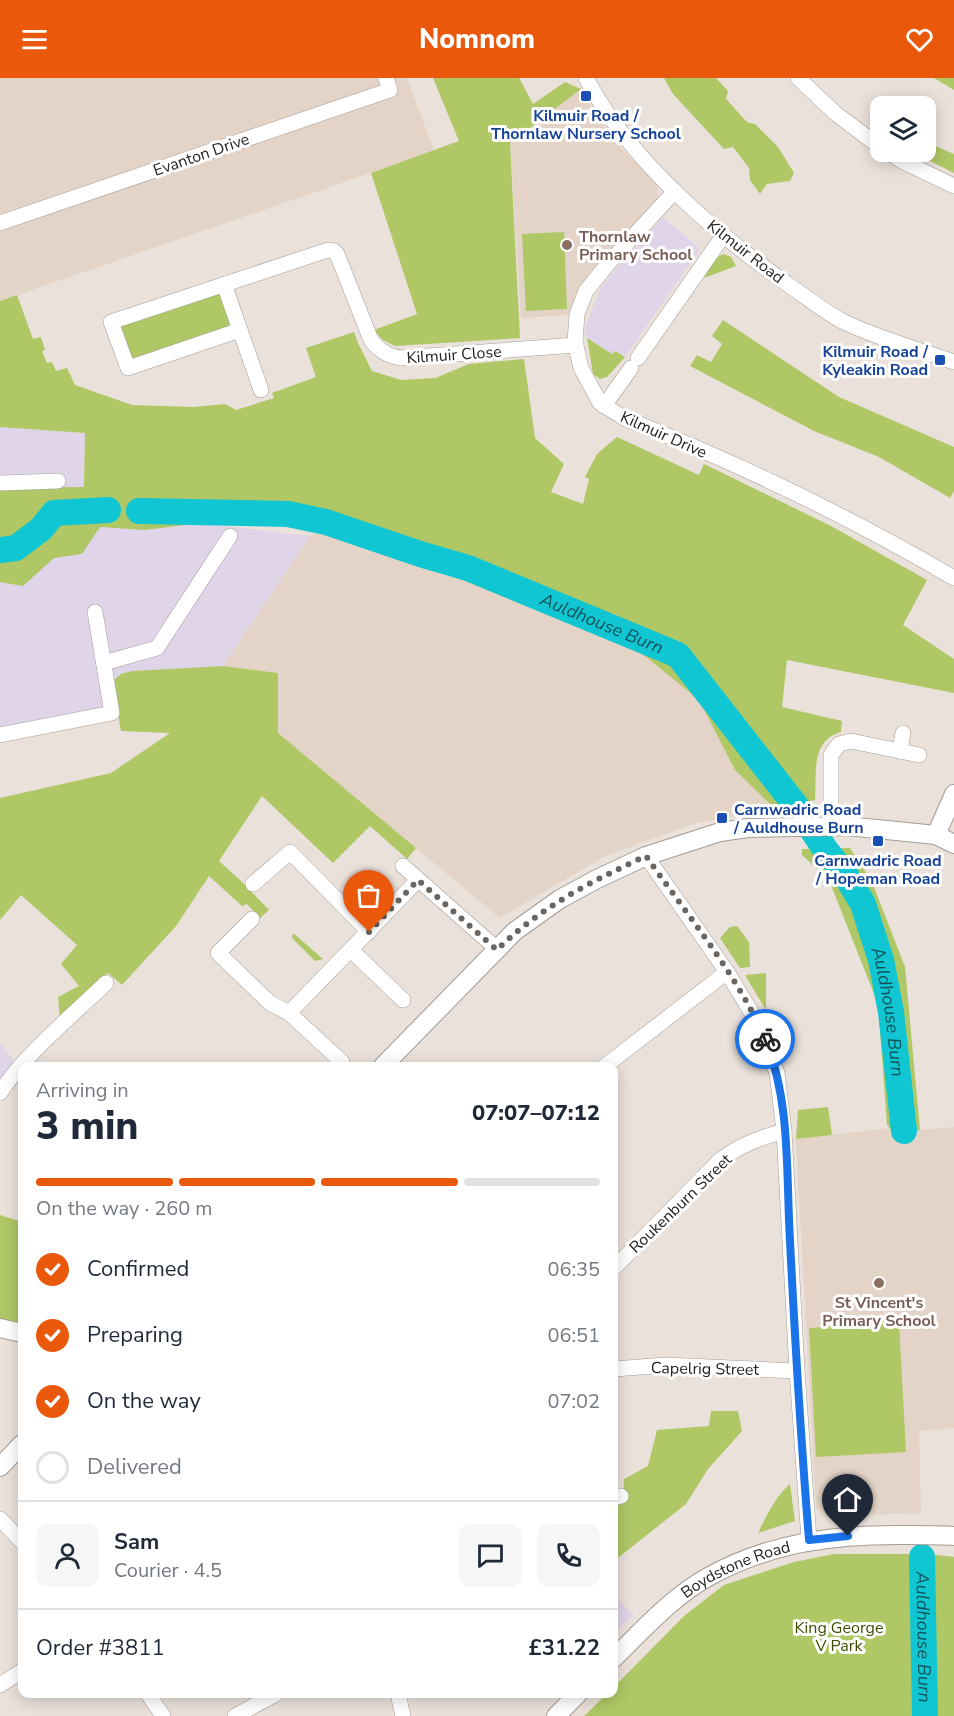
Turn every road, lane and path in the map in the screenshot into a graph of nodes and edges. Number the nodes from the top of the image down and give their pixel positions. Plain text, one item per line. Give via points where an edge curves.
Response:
1 (386, 78) edge
2 (586, 78) edge
3 (798, 78) edge
4 (870, 139) edge
5 (904, 162) edge
6 (954, 186) edge
7 (675, 191) junction
8 (0, 223) edge
9 (723, 236) junction
10 (224, 285) junction
11 (240, 330) junction
12 (576, 345) junction
13 (954, 362) edge
14 (261, 390) dead end
15 (604, 406) junction
16 (58, 481) dead end
17 (0, 483) edge
18 (230, 536) dead end
19 (954, 578) edge
20 (95, 612) dead end
21 (104, 663) junction
22 (903, 733) dead end
23 (0, 735) edge
24 (900, 751) junction
25 (919, 755) dead end
26 (954, 794) edge
27 (839, 826) junction
28 (936, 835) junction
29 (954, 844) edge
30 (646, 856) junction
31 (403, 866) dead end
32 (418, 880) junction
33 (253, 884) dead end
34 (252, 919) dead end
35 (369, 932) junction
36 (497, 950) junction
37 (351, 951) junction
38 (727, 972) junction
39 (106, 983) dead end
40 (403, 1000) dead end
41 (289, 1012) junction
42 (33, 1062) edge
43 (342, 1062) dead end
44 (386, 1062) edge
45 (611, 1062) edge
46 (784, 1131) junction
47 (618, 1264) edge
48 (0, 1328) edge
49 (18, 1331) edge
50 (618, 1368) edge
51 (797, 1371) junction
52 (18, 1448) edge
53 (0, 1467) edge
54 (0, 1519) edge
55 (954, 1536) edge
56 (18, 1538) edge
57 (809, 1540) junction
58 (618, 1654) edge
59 (18, 1674) edge
60 (0, 1685) edge
61 (151, 1698) edge
62 (269, 1698) edge
63 (399, 1698) edge
64 (574, 1698) edge
65 (163, 1716) edge
66 (235, 1716) edge
67 (403, 1716) edge
68 (556, 1716) edge

1 - 8 street, Evanton Drive via 390,90
2 - 7 street, Kilmuir Road via 628,141
3 - 4 street
5 - 6 street
7 - 9 street, Kilmuir Road
7 - 12 street, Kilmuir Drive via 586,291 577,314
9 - 13 street, Kilmuir Road via 842,321
9 - 15 street
10 - 11 street
10 - 11 street, Kilmuir Close via 111,322 114,333 128,368
10 - 12 street, Kilmuir Close via 328,250 337,254 371,340 391,357
11 - 14 street
12 - 15 street, Kilmuir Drive via 580,368
15 - 19 street, Kilmuir Drive via 797,493
16 - 17 street
18 - 21 street via 157,648
20 - 21 street
21 - 23 street via 112,713
22 - 24 street
24 - 25 street
24 - 27 street via 851,741 838,744 831,755
26 - 28 street
27 - 28 street
27 - 30 street via 720,832
28 - 29 street
30 - 36 street via 560,899 515,931
30 - 38 street
31 - 32 street
32 - 35 street
32 - 36 street
33 - 35 street via 290,852
34 - 41 street via 219,954 270,1003
35 - 37 street
36 - 44 street
37 - 40 street
37 - 41 street
38 - 45 street
38 - 46 street via 768,1047 777,1073
39 - 42 street
41 - 43 street
46 - 47 street, Roukenburn Street via 736,1148
46 - 51 street
48 - 49 street
50 - 51 street, Capelrig Street via 666,1365
51 - 57 street
52 - 53 street
54 - 56 street
55 - 57 street, Boydstone Road via 867,1534
57 - 58 street, Boydstone Road via 758,1555 707,1577 672,1603
59 - 60 street
61 - 65 street
62 - 66 street
63 - 67 street
64 - 68 street

